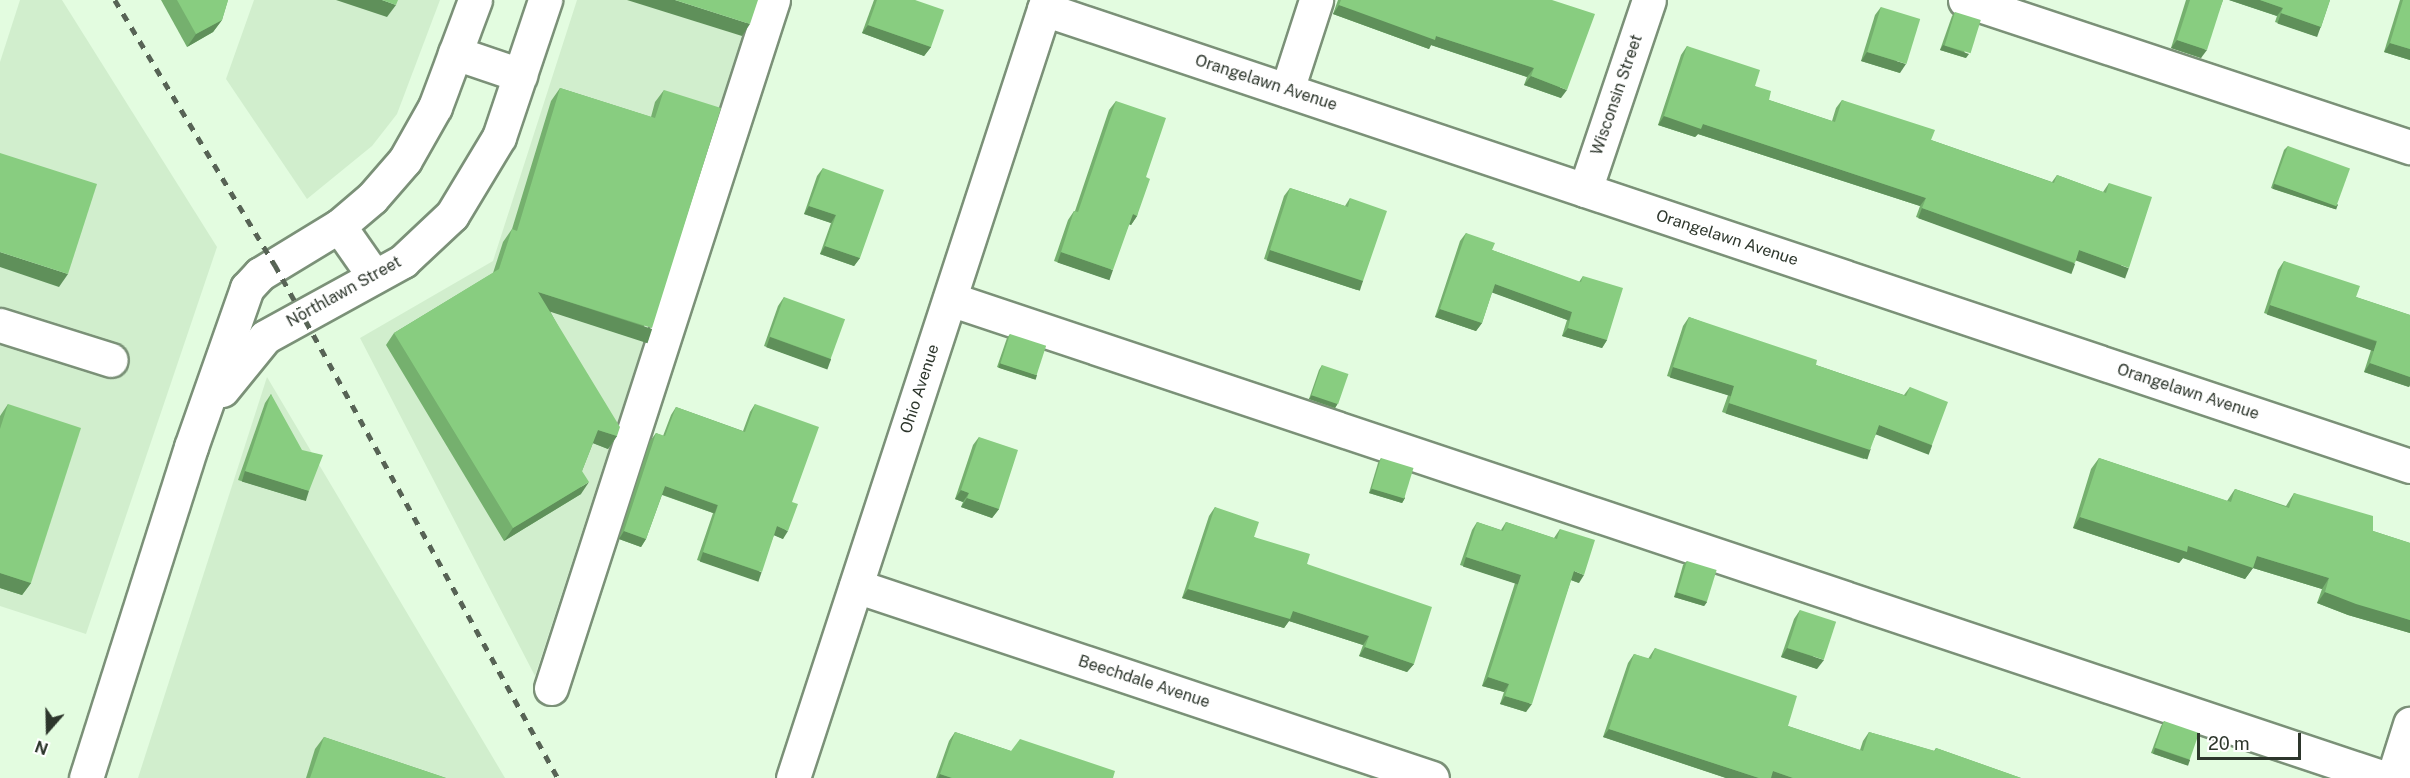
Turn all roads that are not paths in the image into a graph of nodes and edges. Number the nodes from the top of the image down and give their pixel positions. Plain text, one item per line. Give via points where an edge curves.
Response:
1 (475, 0) edge
2 (545, 0) edge
3 (773, 0) edge
4 (1316, 0) edge
5 (1649, 0) edge
6 (1965, 0) edge
7 (1046, 5) edge
8 (455, 53) junction
9 (520, 75) junction
10 (1287, 90) junction
11 (2410, 147) edge
12 (1585, 190) junction
13 (339, 226) junction
14 (374, 276) junction
15 (950, 299) junction
16 (0, 325) edge
17 (111, 360) dead end
18 (191, 447) junction
19 (2410, 466) edge
20 (856, 586) junction
21 (551, 688) dead end
22 (2410, 724) edge
23 (86, 778) edge
24 (793, 778) edge
25 (1432, 778) edge
26 (2384, 778) edge
27 (2393, 778) edge

1 - 8 street, Northlawn Street
2 - 9 street, Northlawn Street
3 - 21 street
4 - 10 street
5 - 12 street, Wisconsin Street
6 - 11 street
7 - 10 street, Orangelawn Avenue
7 - 15 street, Ohio Avenue
8 - 9 street
8 - 13 street, Northlawn Street via 435,106 405,160 372,198
9 - 14 street, Northlawn Street via 499,136 469,192 452,215 403,261
10 - 12 street, Orangelawn Avenue
12 - 19 street, Orangelawn Avenue
13 - 14 street
13 - 18 street, Northlawn Street via 260,274 247,288
14 - 18 street, Northlawn Street via 265,337 233,373
15 - 20 street, Ohio Avenue
15 - 26 street
16 - 17 street
18 - 23 street, Northlawn Street
20 - 24 street, Ohio Avenue
20 - 25 street, Beechdale Avenue
22 - 27 street

